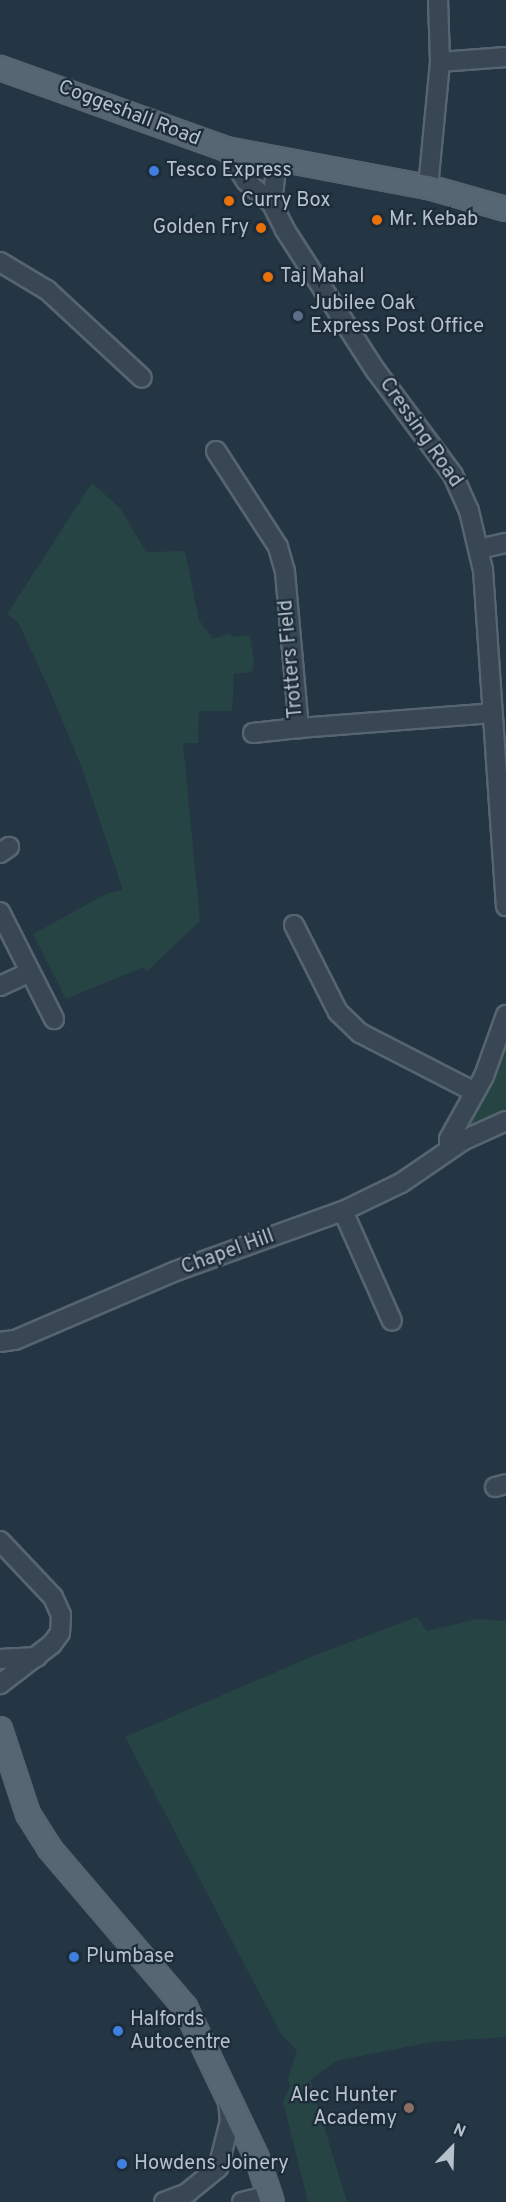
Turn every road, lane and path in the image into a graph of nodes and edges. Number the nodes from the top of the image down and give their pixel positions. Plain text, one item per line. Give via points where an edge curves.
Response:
1 (438, 0) edge
2 (506, 57) edge
3 (440, 62) junction
4 (0, 68) edge
5 (226, 149) junction
6 (277, 160) junction
7 (428, 187) junction
8 (272, 204) junction
9 (506, 209) edge
10 (0, 262) edge
11 (142, 378) dead end
12 (216, 451) dead end
13 (506, 543) edge
14 (479, 549) junction
15 (492, 713) junction
16 (298, 728) junction
17 (252, 733) dead end
18 (506, 906) edge
19 (0, 912) edge
20 (294, 925) dead end
21 (30, 972) junction
22 (0, 986) edge
23 (506, 1015) edge
24 (54, 1019) dead end
25 (476, 1092) junction
26 (506, 1121) edge
27 (449, 1150) junction
28 (343, 1211) junction
29 (392, 1321) dead end
30 (0, 1342) edge
31 (0, 1541) edge
32 (37, 1657) junction
33 (0, 1659) edge
34 (0, 1684) edge
35 (0, 1729) edge
36 (0, 1763) edge
37 (16, 1783) junction
38 (228, 2099) junction
39 (271, 2198) edge
40 (164, 2202) edge
41 (242, 2202) edge

1 - 3 street
2 - 3 street
3 - 7 street
4 - 5 main road, Coggeshall Road
5 - 6 main road, Coggeshall Road
5 - 8 street, Cressing Road via 246,181
6 - 7 main road, Coggeshall Road
6 - 8 street
7 - 9 main road, Coggeshall Road
8 - 14 street, Cressing Road via 306,265 376,371 453,475
10 - 11 street via 47,290
12 - 16 street, Trotters Field via 278,548 285,572
13 - 14 street
14 - 15 street, Cressing Road
15 - 16 street, Trotters Field
15 - 18 street, Cressing Road
16 - 17 street
19 - 21 street
20 - 25 street via 338,1012 360,1033
21 - 22 street
21 - 24 street
23 - 25 street
25 - 27 street via 449,1139
26 - 27 street, Chapel Hill
27 - 28 street, Chapel Hill via 401,1183
28 - 29 street
28 - 30 street, Chapel Hill via 176,1271 21,1338
31 - 32 street via 53,1597 61,1615 60,1633
32 - 33 street
32 - 34 street
35 - 37 main road
36 - 37 main road
37 - 38 main road via 28,1814 50,1849 185,2007
38 - 39 main road
38 - 40 street via 230,2121 218,2168 187,2193
39 - 41 street

